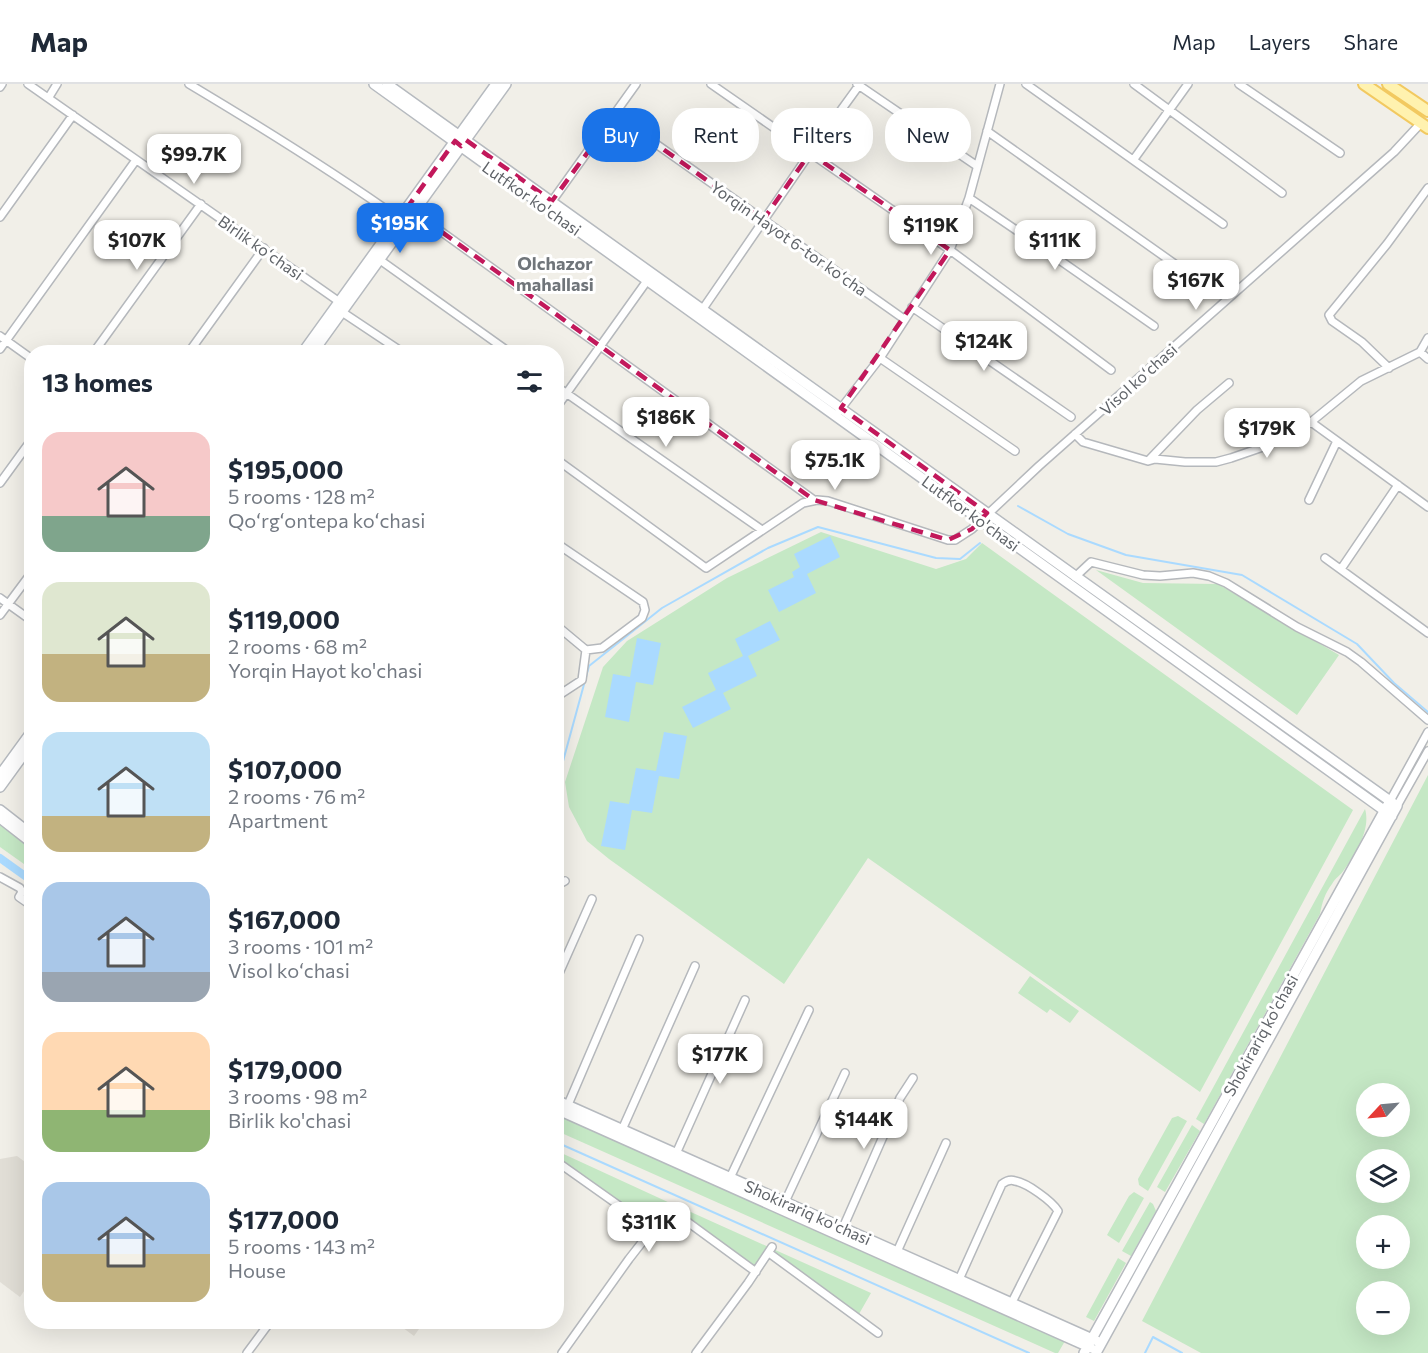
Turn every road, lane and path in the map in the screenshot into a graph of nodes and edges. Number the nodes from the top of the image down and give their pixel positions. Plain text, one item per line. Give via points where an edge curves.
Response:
1 (28, 84) edge
2 (57, 84) edge
3 (189, 84) edge
4 (374, 84) edge
5 (387, 84) edge
6 (496, 84) edge
7 (506, 84) edge
8 (636, 84) edge
9 (711, 84) edge
10 (998, 84) edge
11 (1026, 84) edge
12 (1134, 84) edge
13 (1188, 84) edge
14 (1239, 84) edge
15 (1364, 84) edge
16 (1388, 84) edge
17 (859, 85) edge
18 (49, 97) junction
19 (620, 108) edge
20 (842, 108) edge
21 (1169, 110) junction
22 (1428, 111) edge
23 (73, 115) junction
24 (1425, 125) edge
25 (771, 126) edge
26 (987, 131) junction
27 (460, 141) junction
28 (660, 147) edge
29 (1340, 153) dead end
30 (1134, 159) junction
31 (136, 160) junction
32 (582, 161) edge
33 (804, 162) edge
34 (823, 162) edge
35 (977, 166) junction
36 (1428, 188) edge
37 (1282, 193) dead end
38 (969, 198) junction
39 (201, 204) junction
40 (550, 205) junction
41 (414, 212) junction
42 (0, 217) edge
43 (763, 220) junction
44 (403, 221) junction
45 (1223, 224) dead end
46 (264, 248) junction
47 (950, 250) junction
48 (380, 260) junction
49 (650, 277) junction
50 (1196, 279) dead end
51 (343, 307) junction
52 (912, 307) junction
53 (700, 313) junction
54 (904, 319) junction
55 (1154, 326) dead end
56 (3, 338) edge
57 (1428, 338) edge
58 (99, 345) edge
59 (194, 345) edge
60 (309, 345) edge
61 (318, 345) edge
62 (393, 345) edge
63 (499, 345) edge
64 (601, 345) junction
65 (0, 350) edge
66 (1419, 352) junction
67 (24, 353) edge
68 (880, 358) junction
69 (1428, 359) edge
70 (1389, 368) junction
71 (1111, 370) dead end
72 (1229, 383) dead end
73 (564, 391) edge
74 (567, 393) junction
75 (564, 397) edge
76 (838, 412) junction
77 (1071, 417) dead end
78 (1311, 422) junction
79 (1075, 434) junction
80 (1337, 441) junction
81 (24, 450) edge
82 (1015, 451) dead end
83 (1148, 461) junction
84 (564, 465) edge
85 (0, 483) edge
86 (1398, 485) junction
87 (814, 500) junction
88 (1309, 500) dead end
89 (1428, 507) edge
90 (984, 517) junction
91 (762, 530) junction
92 (564, 548) edge
93 (1325, 558) dead end
94 (1341, 569) junction
95 (1076, 577) junction
96 (24, 583) edge
97 (0, 598) edge
98 (8, 604) junction
99 (0, 615) edge
100 (24, 615) edge
101 (564, 632) edge
102 (1428, 633) edge
103 (586, 650) junction
104 (564, 692) edge
105 (1428, 720) edge
106 (1428, 732) edge
107 (24, 742) edge
108 (1428, 751) edge
109 (24, 754) edge
110 (0, 775) edge
111 (0, 787) edge
112 (1393, 804) junction
113 (0, 810) edge
114 (1388, 813) junction
115 (0, 818) edge
116 (24, 828) edge
117 (24, 829) edge
118 (0, 877) edge
119 (592, 899) dead end
120 (24, 900) edge
121 (639, 939) dead end
122 (564, 962) edge
123 (695, 966) dead end
124 (745, 1000) dead end
125 (809, 1010) dead end
126 (844, 1073) dead end
127 (913, 1078) dead end
128 (564, 1107) edge
129 (564, 1109) edge
130 (621, 1133) junction
131 (946, 1143) dead end
132 (675, 1157) junction
133 (564, 1167) edge
134 (728, 1181) junction
135 (783, 1206) junction
136 (652, 1229) junction
137 (842, 1232) junction
138 (895, 1256) junction
139 (756, 1272) junction
140 (957, 1283) junction
141 (1010, 1307) junction
142 (265, 1329) edge
143 (878, 1333) dead end
144 (1088, 1346) edge
145 (1098, 1349) edge
146 (247, 1353) edge
147 (562, 1353) edge
148 (696, 1353) edge

1 - 18 street, Birlik koʻchasi
2 - 18 street
3 - 44 street
4 - 27 main road, Lutfkor ko'chasi
5 - 27 main road, Lutfkor ko'chasi
6 - 27 main road
7 - 27 main road
8 - 19 street
9 - 25 street
10 - 26 street
11 - 30 street
12 - 21 street
13 - 21 street
14 - 29 street
15 - 24 main road
16 - 22 main road
17 - 20 street
17 - 35 street
18 - 23 street, Birlik koʻchasi
21 - 30 street
21 - 37 street
23 - 31 street, Birlik koʻchasi
23 - 42 street
24 - 79 street, Visol koʻchasi
26 - 35 street
26 - 50 street
27 - 40 main road, Lutfkor ko'chasi
27 - 41 main road
27 - 44 main road
28 - 43 street, Yorqin Hayot 6-tor koʻcha
30 - 45 street
31 - 39 street, Birlik koʻchasi
31 - 56 street
32 - 40 street
33 - 43 street
34 - 47 street
35 - 38 street
36 - 70 street via 1329,315
38 - 47 street
38 - 55 street
39 - 46 street, Birlik koʻchasi
39 - 58 street
40 - 49 main road, Lutfkor ko'chasi
41 - 44 main road
41 - 64 street
43 - 53 street
43 - 54 street, Yorqin Hayot 6-tor koʻcha
44 - 48 main road
44 - 51 main road
46 - 51 street, Birlik koʻchasi
46 - 59 street
47 - 52 street
47 - 71 street
48 - 51 main road
48 - 63 street
49 - 53 main road, Lutfkor ko'chasi
49 - 64 street
51 - 60 main road
51 - 61 main road
51 - 62 street, Birlik koʻchasi
52 - 54 street
52 - 77 street
53 - 76 main road, Lutfkor ko'chasi
54 - 68 street
56 - 65 street
56 - 67 street
57 - 66 street
64 - 74 street
64 - 87 street
66 - 69 street
66 - 70 street
68 - 76 street
68 - 82 street
70 - 78 street via 1360,381
72 - 83 street
73 - 74 street
74 - 75 street
74 - 91 street
76 - 90 main road, Lutfkor ko'chasi
78 - 80 street
78 - 83 street via 1263,447 1231,458 1201,463
79 - 83 street via 1083,442
79 - 90 street, Visol koʻchasi
80 - 86 street
80 - 88 street
81 - 85 street
84 - 91 street via 706,568
86 - 89 street
86 - 94 street
87 - 90 street, Visol koʻchasi via 828,501 948,540 960,537
87 - 91 street
90 - 95 main road, Lutfkor ko'chasi
90 - 114 main road, Lutfkor ko'chasi
92 - 103 street via 643,602 645,610 642,618 602,648
93 - 94 street
94 - 102 street
95 - 105 street via 1091,562 1143,575 1209,576 1347,652
95 - 112 main road, Lutfkor ko'chasi
96 - 98 street
97 - 98 street
98 - 99 street
98 - 100 street
101 - 103 street
103 - 104 street via 582,680
106 - 112 street, Shokirariq ko'chasi
107 - 110 main road
108 - 112 street, Shokirariq ko'chasi
109 - 111 main road
112 - 114 main road, Shokirariq ko'chasi
113 - 116 main road
114 - 144 main road, Shokirariq ko'chasi
114 - 145 main road, Shokirariq ko'chasi
115 - 117 main road
118 - 120 street via 20,888 19,897
119 - 122 street
121 - 128 street
123 - 130 street
124 - 132 street
125 - 134 street
126 - 135 street
127 - 137 street via 900,1098
129 - 130 main road, Shokirariq ko'chasi
130 - 132 main road, Shokirariq ko'chasi
131 - 138 street
132 - 134 main road, Shokirariq ko'chasi
133 - 136 street
134 - 135 main road, Shokirariq ko'chasi
135 - 137 main road, Shokirariq ko'chasi
136 - 139 street via 665,1213 674,1212
136 - 147 street
137 - 138 main road, Shokirariq ko'chasi
138 - 140 main road, Shokirariq ko'chasi
139 - 143 street via 770,1250
139 - 148 street
140 - 141 main road, Shokirariq ko'chasi
140 - 141 street via 1002,1184 1016,1180 1058,1211
141 - 144 main road, Shokirariq ko'chasi
142 - 146 street
144 - 145 main road, Shokirariq ko'chasi

